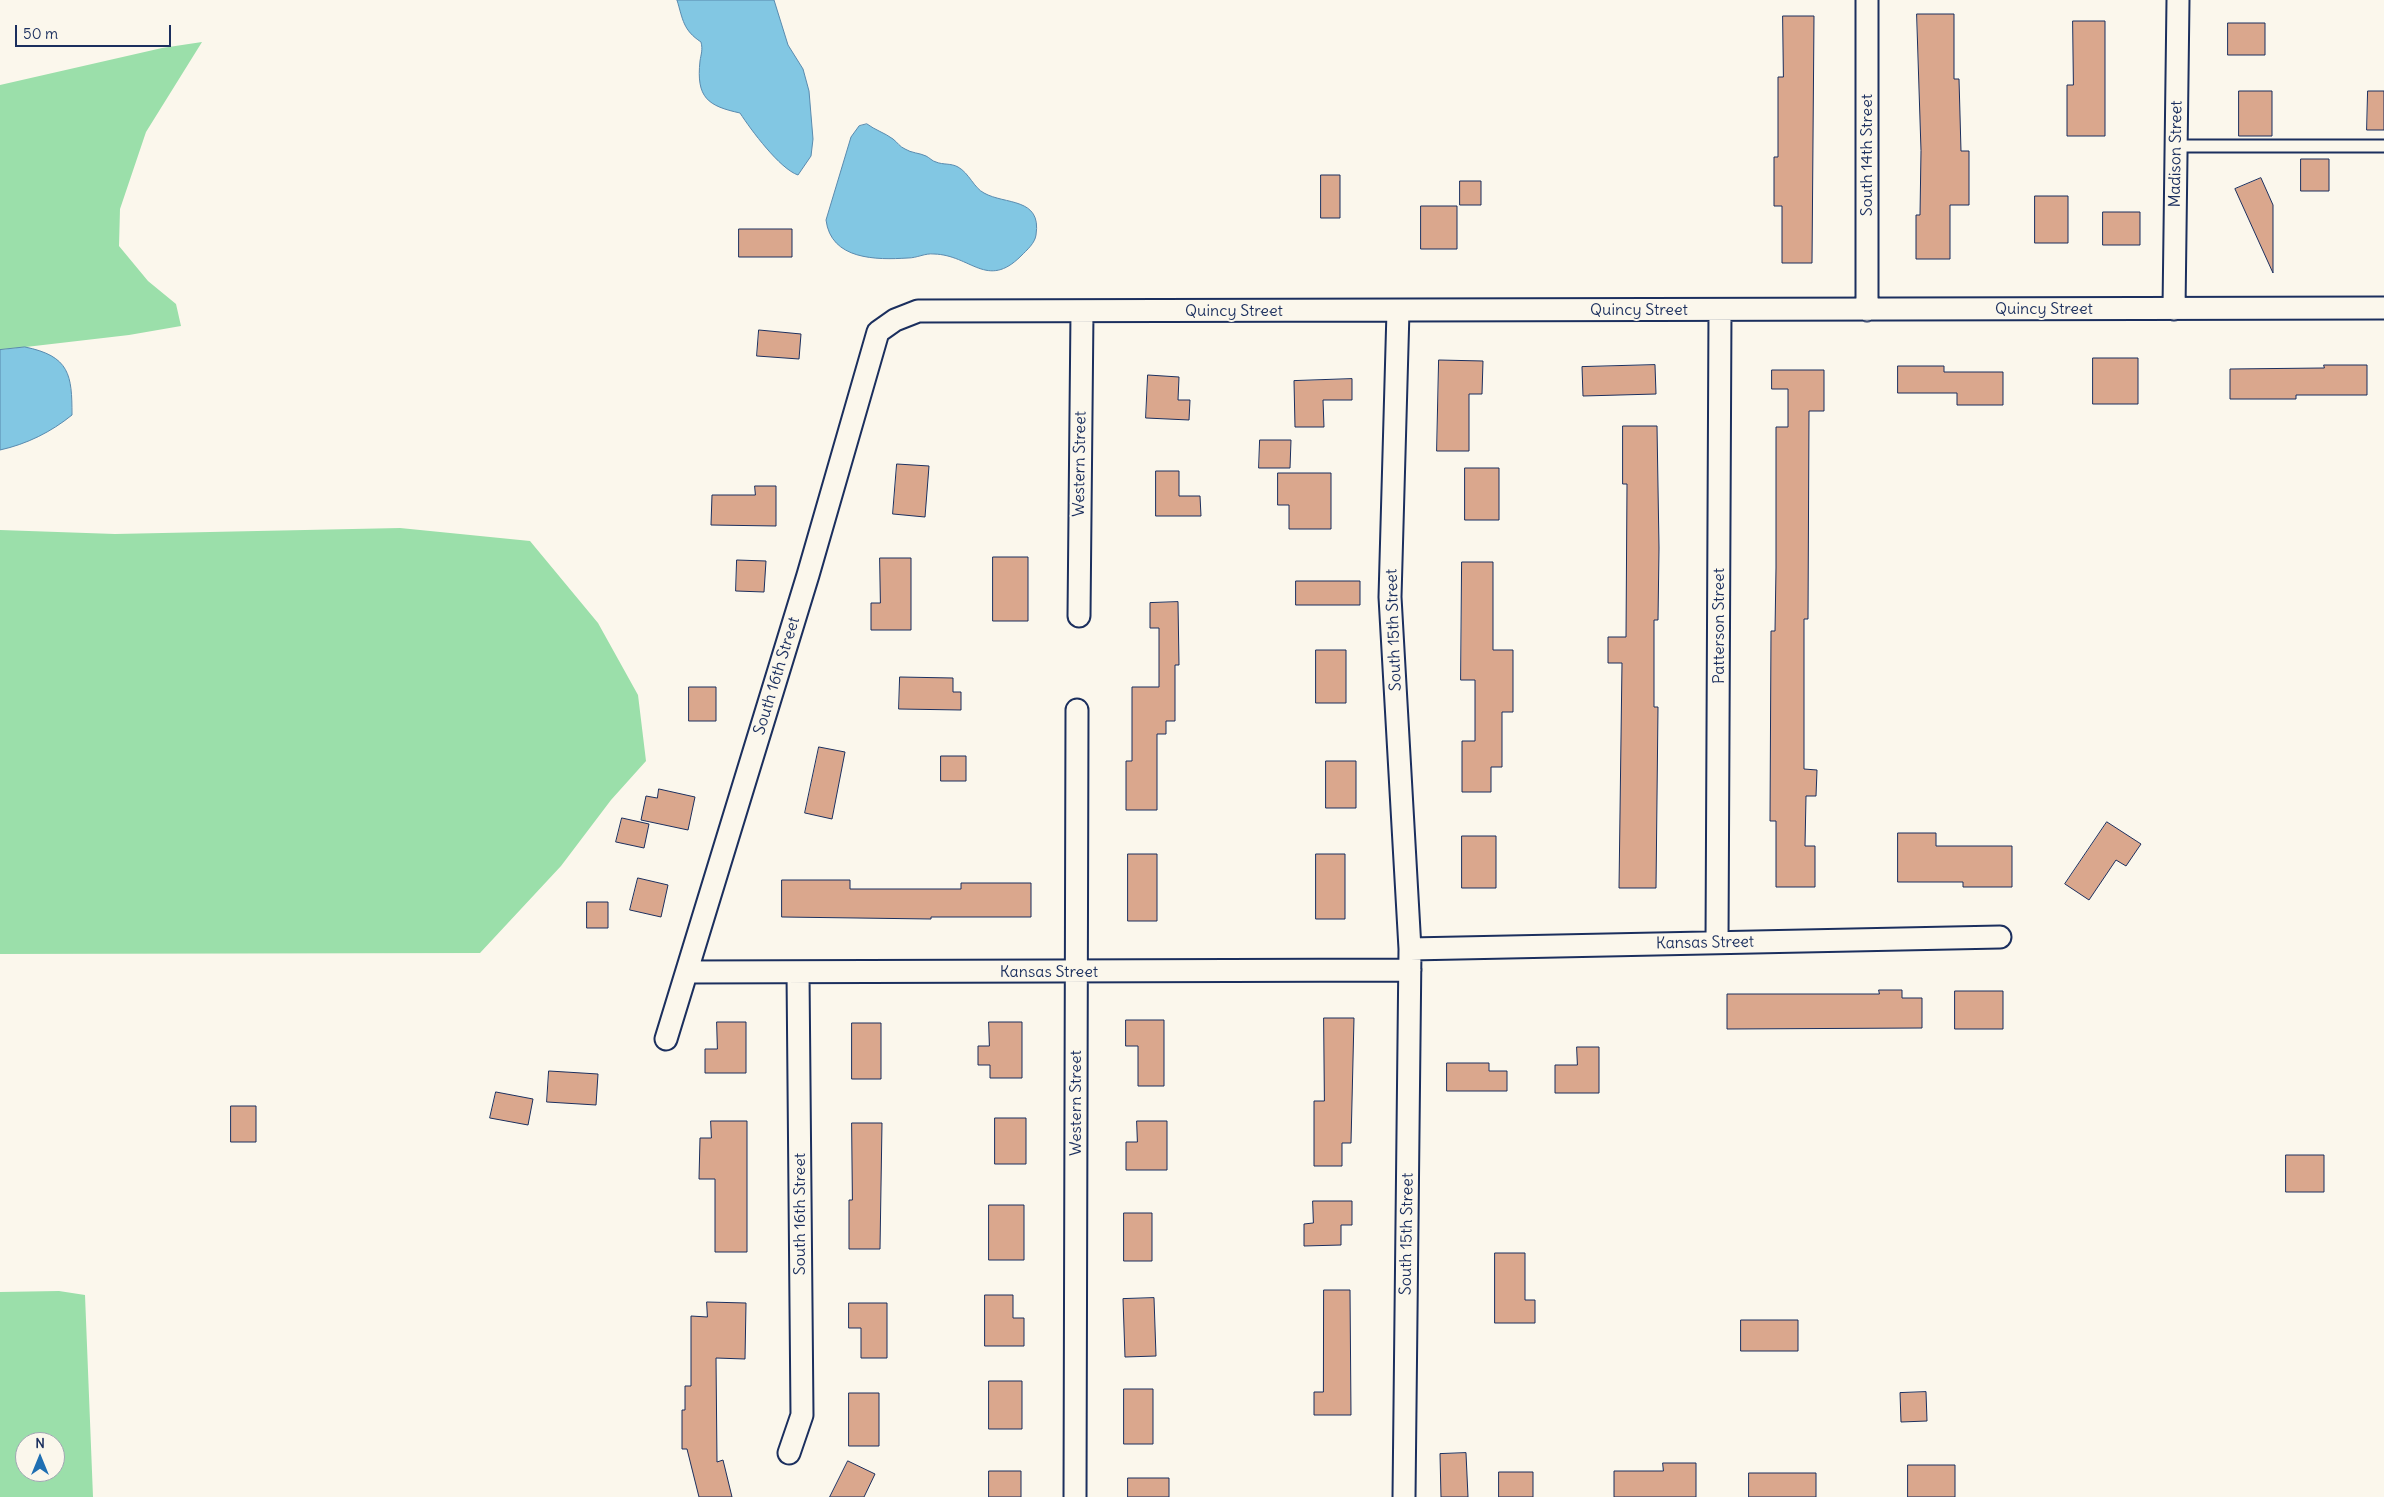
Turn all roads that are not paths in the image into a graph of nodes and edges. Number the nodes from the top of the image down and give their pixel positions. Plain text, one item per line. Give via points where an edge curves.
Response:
1 (1867, 0) edge
2 (2178, 0) edge
3 (2176, 146) junction
4 (2384, 146) edge
5 (2384, 308) edge
6 (2174, 309) junction
7 (1720, 310) junction
8 (1867, 310) junction
9 (1398, 311) junction
10 (1082, 312) junction
11 (895, 320) joint
12 (1078, 616) dead end
13 (1077, 710) dead end
14 (2000, 937) dead end
15 (1717, 942) junction
16 (1410, 949) junction
17 (1410, 970) junction
18 (688, 972) junction
19 (798, 972) junction
20 (1076, 972) junction
21 (666, 1039) dead end
22 (789, 1453) dead end
23 (1076, 1497) edge
24 (1404, 1497) edge

1 - 8 street, South 14th Street
2 - 3 street, Madison Street
3 - 4 lane
3 - 6 street, Madison Street
5 - 6 street, Quincy Street
6 - 8 street, Quincy Street
7 - 8 street, Quincy Street
7 - 9 street, Quincy Street
7 - 15 street, Patterson Street
9 - 10 street, Quincy Street
9 - 16 street, South 15th Street via 1390,597
10 - 11 street, Quincy Street via 918,311
10 - 12 street, Western Street
11 - 18 street, South 16th Street via 878,332
13 - 20 street, Western Street
14 - 15 street, Kansas Street
15 - 16 street, Kansas Street
16 - 17 street, South 15th Street
17 - 20 street, Kansas Street
17 - 24 street, South 15th Street
18 - 19 street, Kansas Street
18 - 21 street, South 16th Street
19 - 20 street, Kansas Street
19 - 22 street, South 16th Street via 802,1415
20 - 23 street, Western Street

